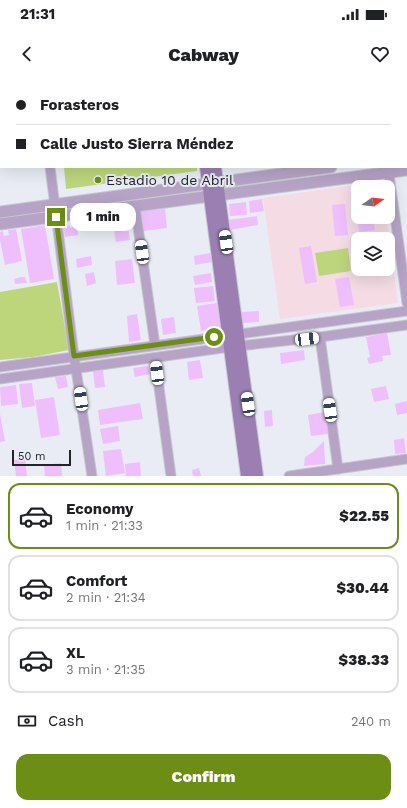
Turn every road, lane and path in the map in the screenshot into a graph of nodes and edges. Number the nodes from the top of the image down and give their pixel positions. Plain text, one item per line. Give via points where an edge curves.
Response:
1 (50, 168) edge
2 (206, 168) edge
3 (215, 168) edge
4 (314, 168) edge
5 (298, 169) edge
6 (388, 170) edge
7 (407, 170) edge
8 (213, 183) junction
9 (214, 196) junction
10 (55, 205) junction
11 (135, 206) junction
12 (0, 212) edge
13 (56, 217) junction
14 (0, 224) edge
15 (407, 303) edge
16 (407, 311) edge
17 (407, 324) edge
18 (320, 337) junction
19 (234, 341) junction
20 (155, 345) junction
21 (74, 356) junction
22 (155, 358) junction
23 (0, 367) edge
24 (76, 368) junction
25 (0, 379) edge
26 (407, 460) edge
27 (338, 469) junction
28 (92, 476) edge
29 (171, 476) edge
30 (247, 476) edge
31 (257, 476) edge
32 (289, 476) edge

1 - 10 street
2 - 8 main road
3 - 8 main road
4 - 5 street
5 - 8 street
6 - 7 street
6 - 9 street
6 - 15 street
8 - 9 main road
8 - 10 street
9 - 11 street
9 - 19 main road
10 - 12 street
10 - 13 street
11 - 13 street
11 - 20 street
13 - 14 street
13 - 21 street
16 - 19 street
17 - 18 street
18 - 19 street
18 - 27 street
19 - 20 street
19 - 22 street
19 - 30 main road
19 - 31 main road
20 - 21 street
21 - 23 street
21 - 24 street
22 - 24 street
22 - 29 street
24 - 25 street
24 - 28 street
26 - 27 street
27 - 32 street

